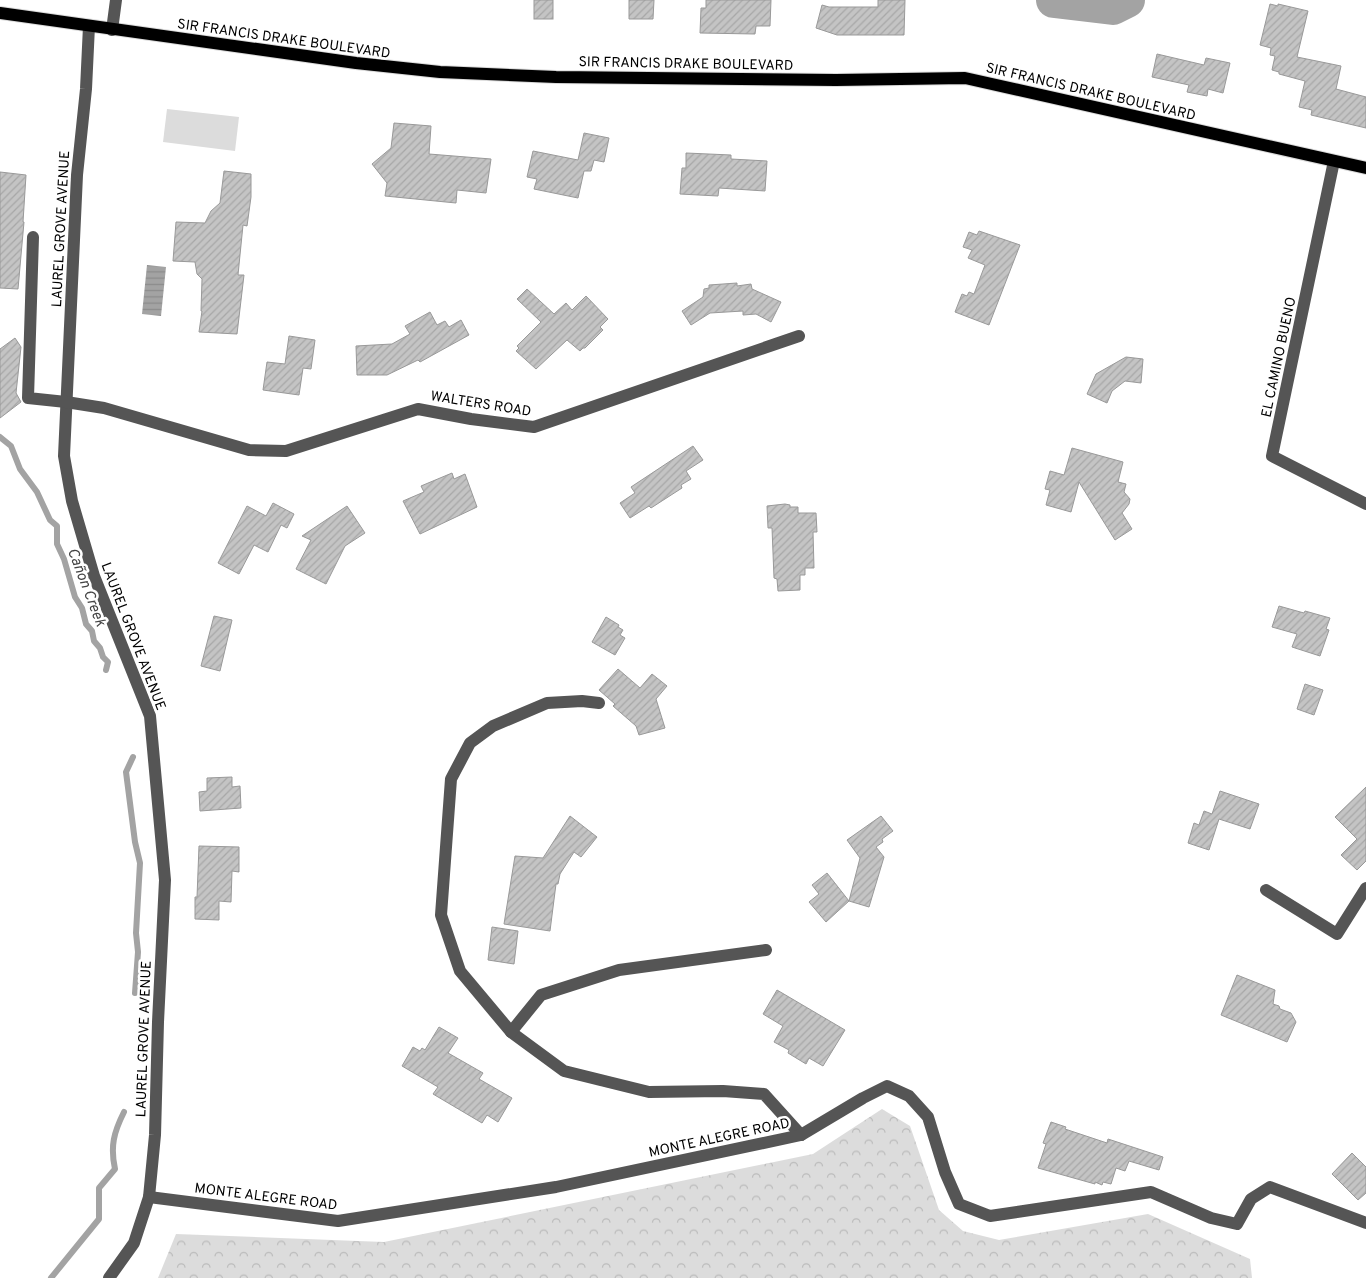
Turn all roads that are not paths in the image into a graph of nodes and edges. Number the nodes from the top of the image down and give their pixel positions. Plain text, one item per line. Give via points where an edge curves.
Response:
1 (116, 0) edge
2 (0, 14) edge
3 (89, 26) junction
4 (112, 30) junction
5 (1334, 161) junction
6 (1366, 168) edge
7 (33, 237) dead end
8 (799, 336) dead end
9 (66, 402) junction
10 (1366, 504) edge
11 (599, 703) dead end
12 (1366, 888) edge
13 (1266, 890) dead end
14 (766, 950) dead end
15 (511, 1032) junction
16 (801, 1135) junction
17 (149, 1197) junction
18 (1366, 1224) edge
19 (109, 1278) edge

1 - 4 street
2 - 3 main road, SIR FRANCIS DRAKE BOULEVARD
3 - 4 main road, SIR FRANCIS DRAKE BOULEVARD
3 - 9 street, LAUREL GROVE AVENUE via 77,175
4 - 5 main road, SIR FRANCIS DRAKE BOULEVARD via 365,64 486,75 827,80 965,78
5 - 6 main road, SIR FRANCIS DRAKE BOULEVARD
5 - 10 street, EL CAMINO BUENO via 1272,456
7 - 9 street, WALTERS ROAD via 28,398
8 - 9 street, WALTERS ROAD via 534,427 418,409 286,451 249,450 104,408
9 - 17 street, LAUREL GROVE AVENUE via 64,456 72,502 94,576 150,716 155,753 165,880 155,1135
11 - 15 street via 547,703 493,726 470,743 451,779 441,915 460,970
12 - 13 street via 1336,934
14 - 15 street via 619,970 541,995
15 - 16 street via 564,1071 640,1090 764,1094
16 - 17 street, MONTE ALEGRE ROAD via 556,1187 338,1222
16 - 18 street, MONTE ALEGRE ROAD via 887,1086 909,1096 928,1117 959,1204 990,1216 1151,1192 1211,1218 1237,1224 1250,1199 1270,1188
17 - 19 street, LAUREL GROVE AVENUE via 134,1243

